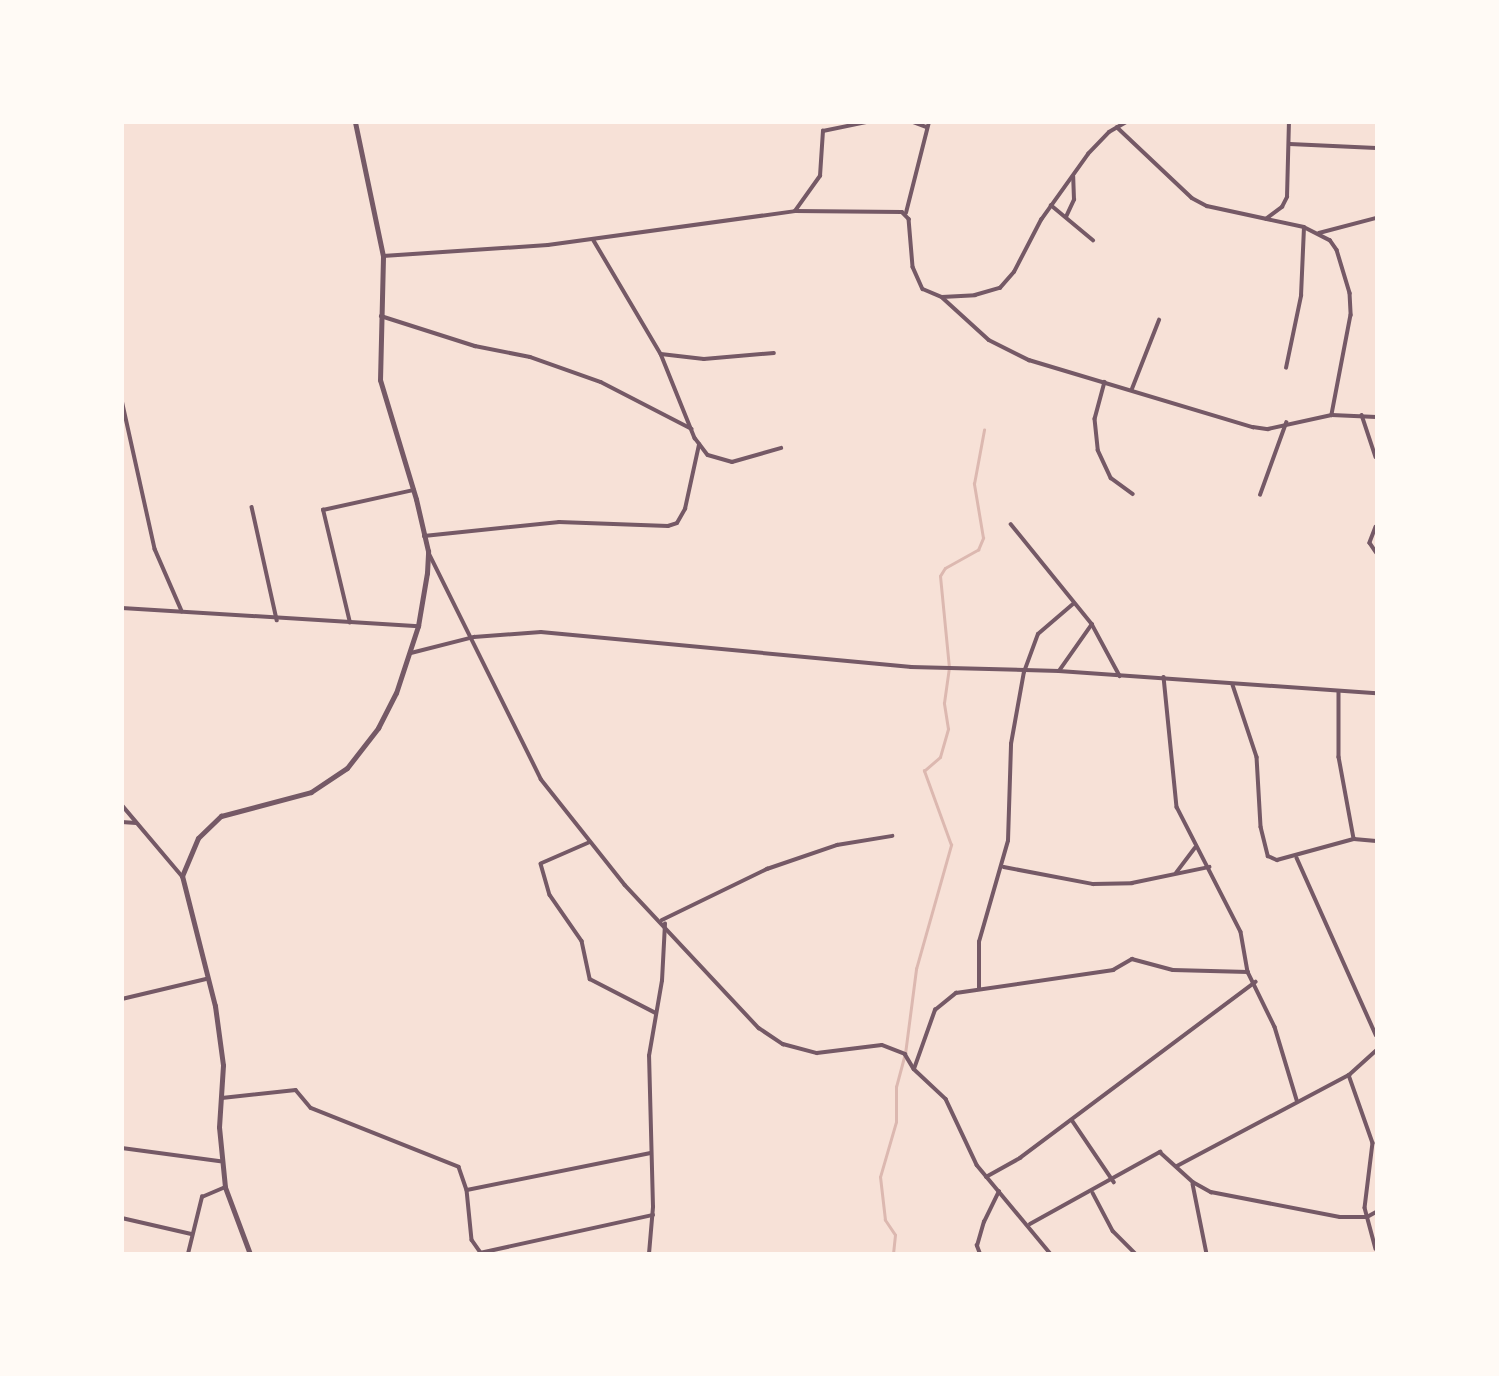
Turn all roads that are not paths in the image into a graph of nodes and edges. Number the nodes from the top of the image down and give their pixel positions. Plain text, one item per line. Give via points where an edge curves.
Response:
1 (355, 122) edge
2 (867, 122) edge
3 (913, 122) edge
4 (1126, 122) edge
5 (1289, 122) edge
6 (928, 125) edge
7 (1117, 127) junction
8 (1290, 144) junction
9 (1377, 148) edge
10 (1073, 177) junction
11 (1051, 205) junction
12 (795, 211) junction
13 (906, 214) junction
14 (1066, 217) junction
15 (1377, 218) edge
16 (1264, 220) junction
17 (1304, 227) junction
18 (1319, 233) junction
19 (593, 239) junction
20 (1093, 240) dead end
21 (383, 256) junction
22 (942, 296) junction
23 (381, 316) junction
24 (1159, 320) dead end
25 (775, 353) dead end
26 (661, 354) junction
27 (1286, 368) dead end
28 (1105, 382) junction
29 (1132, 389) junction
30 (122, 400) edge
31 (1332, 415) junction
32 (1362, 415) junction
33 (1377, 417) edge
34 (1286, 424) junction
35 (692, 429) junction
36 (699, 445) junction
37 (780, 448) dead end
38 (1377, 457) edge
39 (414, 490) junction
40 (1133, 494) dead end
41 (1260, 495) dead end
42 (252, 508) dead end
43 (1011, 524) dead end
44 (1377, 527) edge
45 (424, 536) junction
46 (428, 551) junction
47 (1377, 552) edge
48 (1073, 604) junction
49 (122, 608) edge
50 (182, 611) junction
51 (277, 620) junction
52 (351, 624) junction
53 (1092, 624) junction
54 (418, 626) junction
55 (474, 637) junction
56 (410, 653) junction
57 (1059, 671) junction
58 (1024, 672) junction
59 (1120, 676) junction
60 (1164, 677) junction
61 (1233, 685) junction
62 (1339, 691) junction
63 (1377, 693) edge
64 (122, 805) edge
65 (122, 822) edge
66 (138, 824) junction
67 (892, 836) dead end
68 (1354, 839) junction
69 (1376, 840) edge
70 (589, 843) junction
71 (1195, 848) junction
72 (1297, 857) junction
73 (1004, 867) junction
74 (1209, 867) junction
75 (1176, 873) junction
76 (182, 876) junction
77 (663, 922) junction
78 (1248, 972) junction
79 (206, 979) junction
80 (1255, 982) junction
81 (979, 988) junction
82 (122, 999) edge
83 (656, 1013) junction
84 (1377, 1035) edge
85 (1377, 1051) edge
86 (914, 1069) junction
87 (1349, 1075) junction
88 (222, 1098) junction
89 (1297, 1100) junction
90 (1072, 1119) junction
91 (122, 1148) edge
92 (650, 1153) junction
93 (220, 1161) junction
94 (1177, 1166) junction
95 (986, 1177) junction
96 (1114, 1182) junction
97 (1193, 1182) junction
98 (225, 1187) junction
99 (467, 1191) junction
100 (999, 1191) junction
101 (1093, 1193) junction
102 (1377, 1212) edge
103 (653, 1215) junction
104 (1367, 1217) junction
105 (122, 1218) edge
106 (1030, 1224) junction
107 (192, 1234) junction
108 (1377, 1250) edge
109 (481, 1253) edge
110 (1048, 1253) edge
111 (188, 1254) edge
112 (250, 1254) edge
113 (649, 1254) edge
114 (980, 1254) edge
115 (1136, 1254) edge
116 (1207, 1254) edge

1 - 21 street
2 - 12 street via 823,131 821,176
3 - 6 street
4 - 7 street
5 - 8 street
6 - 13 street
7 - 10 street via 1097,144
7 - 16 street via 1192,198 1226,213
8 - 9 street
8 - 16 street via 1287,197 1282,207
10 - 11 street
10 - 14 street via 1074,200
11 - 14 street
11 - 22 street via 1006,282 991,292
12 - 13 street
12 - 19 street
13 - 22 street via 918,281
14 - 20 street
15 - 18 street
16 - 17 street
17 - 18 street
17 - 27 street via 1301,296
18 - 31 street via 1338,250 1350,293 1347,346
19 - 21 street
19 - 26 street
21 - 23 street via 386,296
22 - 28 street via 977,331 1007,351
23 - 35 street via 475,346 530,357 601,382
23 - 39 street via 380,380
24 - 29 street
25 - 26 street via 704,359
26 - 35 street
28 - 29 street
28 - 40 street via 1095,419 1098,450 1111,478
29 - 34 street via 1253,427
30 - 50 street via 155,549
31 - 32 street
31 - 34 street
32 - 33 street
32 - 38 street
34 - 41 street
35 - 36 street
36 - 37 street via 708,455 732,462
36 - 45 street via 682,516 668,526 559,522
39 - 45 street
39 - 52 street via 323,510
42 - 51 street
43 - 48 street
44 - 47 street via 1370,543
45 - 46 street
46 - 54 street
46 - 55 street
48 - 53 street
48 - 58 street via 1038,634
49 - 50 street
50 - 51 street
51 - 52 street
52 - 54 street
53 - 57 street
53 - 59 street
54 - 56 street
55 - 56 street
55 - 58 street via 541,632 669,647
55 - 70 street via 522,747
56 - 76 street via 378,727 348,768 311,792 221,816 198,838
57 - 58 street
57 - 59 street
58 - 73 street via 1011,744
59 - 60 street
60 - 61 street
60 - 71 street via 1177,807
61 - 62 street
61 - 72 street via 1257,757 1264,847 1272,859
62 - 63 street
62 - 68 street via 1339,757
64 - 66 street
65 - 66 street
66 - 76 street
67 - 77 street via 837,845 767,869
68 - 69 street
68 - 72 street
70 - 77 street
70 - 83 street via 541,864 550,895 582,941 590,979
71 - 74 street
71 - 75 street
72 - 84 street
73 - 75 street via 1093,884 1132,883
73 - 81 street via 989,901 979,943
74 - 75 street
74 - 78 street via 1241,932
76 - 79 street
77 - 83 street
77 - 86 street via 759,1028 783,1044 817,1052 871,1044 896,1047
78 - 80 street
78 - 81 street via 1173,970 1132,959 1113,970
79 - 82 street
79 - 88 street via 223,1065
80 - 89 street via 1275,1027
80 - 90 street
81 - 86 street via 956,993 935,1010
83 - 92 street via 649,1056
85 - 87 street
86 - 95 street via 946,1099 967,1151
87 - 89 street
87 - 104 street via 1373,1143
88 - 93 street
88 - 99 street via 296,1090 311,1108 459,1167
89 - 94 street
90 - 95 street
90 - 96 street
91 - 93 street
92 - 99 street
92 - 103 street
93 - 98 street
94 - 96 street via 1160,1152
94 - 97 street
95 - 100 street
96 - 101 street
97 - 104 street via 1254,1202
97 - 116 street
98 - 107 street via 202,1197
98 - 112 street
99 - 109 street via 472,1240
100 - 106 street
100 - 114 street via 984,1222 977,1246
101 - 106 street
101 - 115 street via 1113,1231
102 - 104 street
103 - 109 street
103 - 113 street
104 - 108 street
105 - 107 street
106 - 110 street
107 - 111 street

